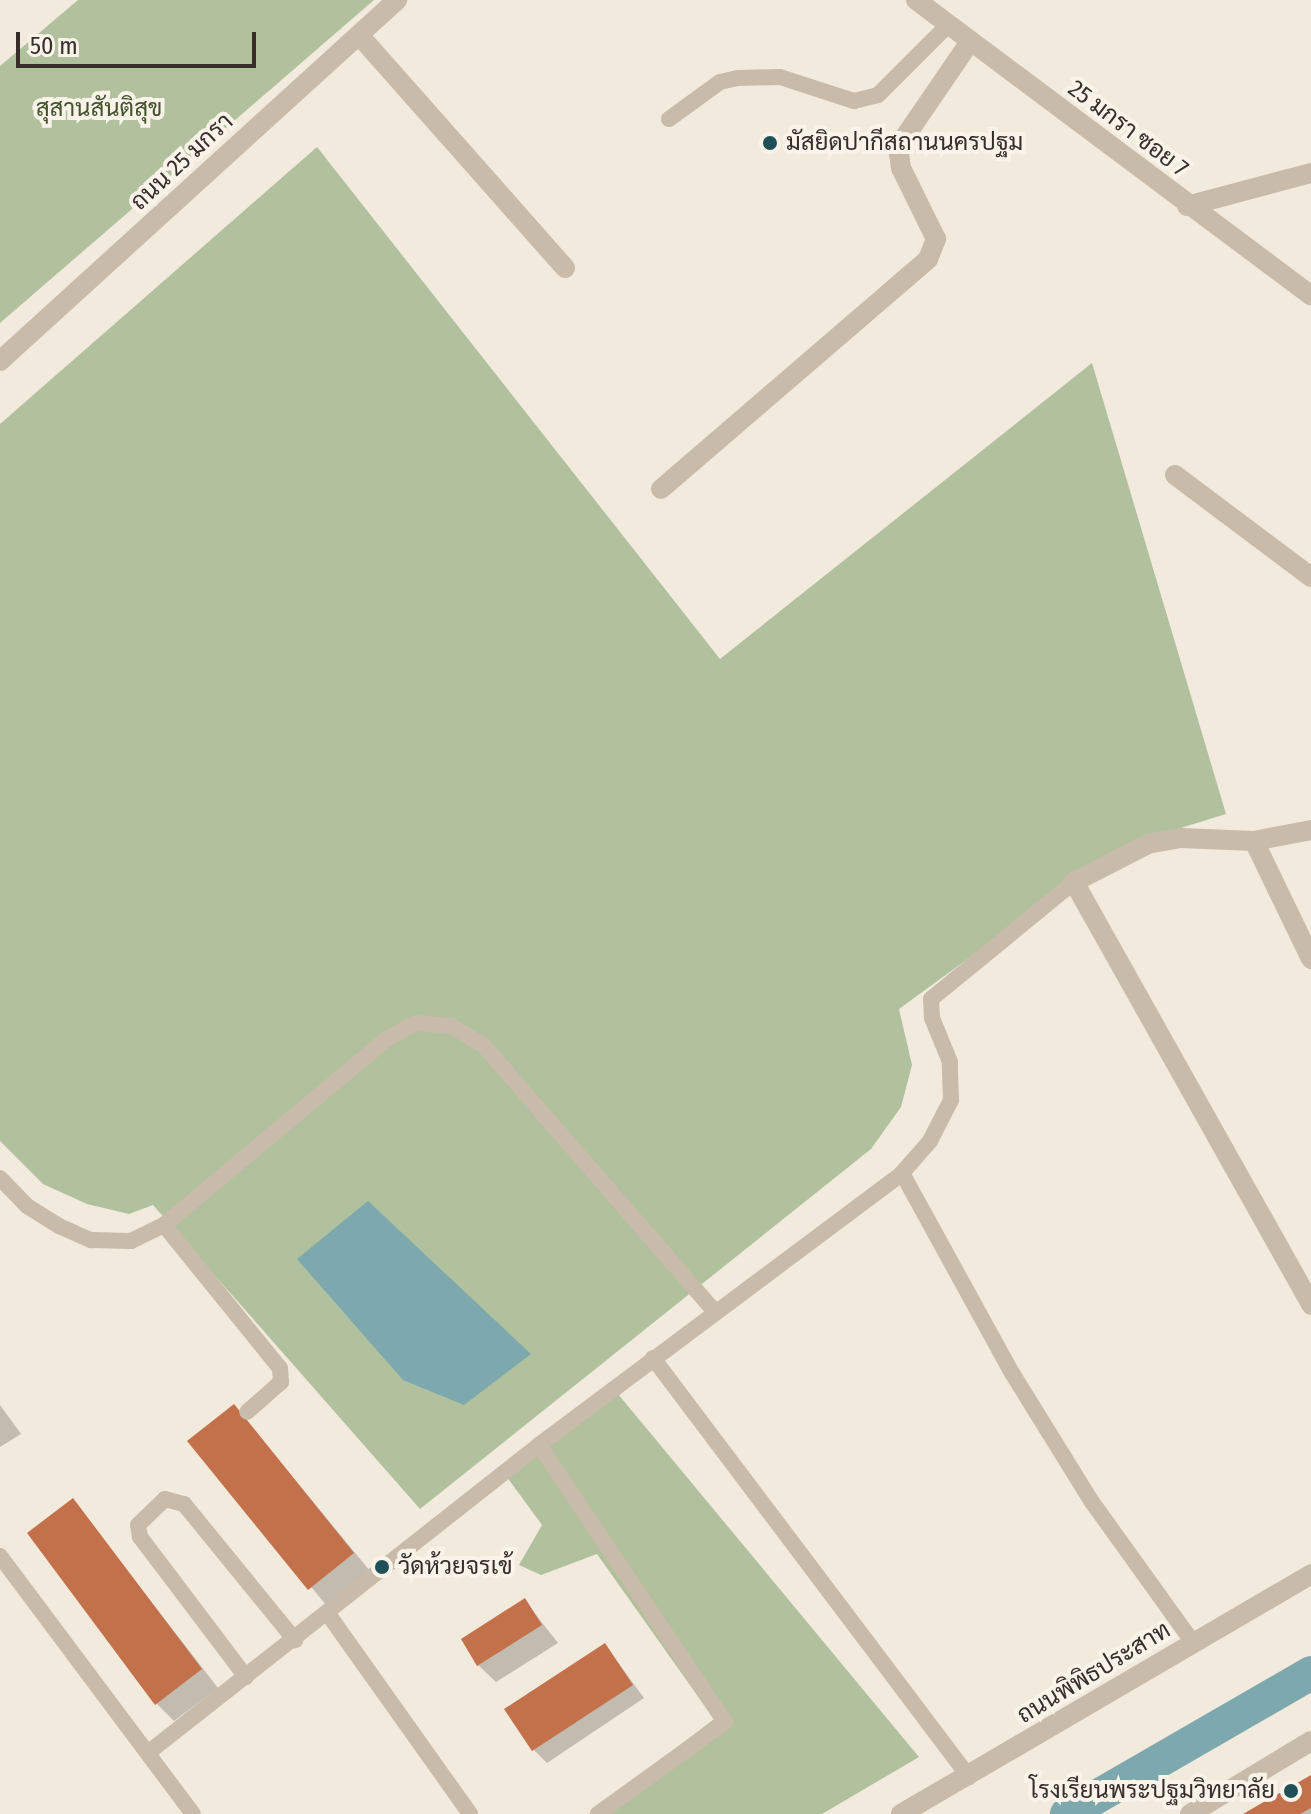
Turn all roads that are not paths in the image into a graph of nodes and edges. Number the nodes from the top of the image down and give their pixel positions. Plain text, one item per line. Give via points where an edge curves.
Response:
1 (397, 0) edge
2 (916, 0) edge
3 (948, 25) junction
4 (359, 35) junction
5 (970, 42) junction
6 (669, 119) dead end
7 (1311, 173) edge
8 (1187, 206) junction
9 (565, 268) dead end
10 (1311, 295) edge
11 (0, 361) edge
12 (1175, 475) dead end
13 (661, 489) dead end
14 (1311, 577) edge
15 (1311, 830) edge
16 (1254, 841) junction
17 (1074, 882) junction
18 (1311, 959) edge
19 (902, 1173) junction
20 (0, 1178) edge
21 (164, 1225) junction
22 (1311, 1305) edge
23 (714, 1311) junction
24 (653, 1358) junction
25 (247, 1412) dead end
26 (539, 1445) junction
27 (0, 1556) edge
28 (1311, 1574) edge
29 (328, 1614) junction
30 (295, 1640) junction
31 (1194, 1644) junction
32 (246, 1677) junction
33 (1311, 1741) edge
34 (149, 1752) junction
35 (969, 1777) junction
36 (193, 1814) edge
37 (470, 1814) edge
38 (598, 1814) edge
39 (901, 1814) edge
40 (1190, 1814) edge

1 - 4 street, ถนน 25 มกรา
2 - 3 street, 25 มกรา ซอย 7
3 - 5 street, 25 มกรา ซอย 7
3 - 6 lane via 878,95 854,101 780,77 738,78 720,82
4 - 9 street
4 - 11 street, ถนน 25 มกรา
5 - 8 street, 25 มกรา ซอย 7
5 - 13 street via 898,147 901,168 936,239 928,259
7 - 8 street
8 - 10 street, 25 มกรา ซอย 7
12 - 14 street
15 - 16 street
16 - 17 street via 1181,838 1148,844
16 - 18 street
17 - 19 lane via 931,999 932,1018 950,1062 951,1100 930,1141
17 - 22 street
19 - 23 lane
19 - 31 lane via 1068,1463
20 - 21 lane via 27,1206 91,1240 131,1241
21 - 23 lane via 385,1040 416,1023 452,1026 484,1046
21 - 25 lane via 280,1368 281,1382
23 - 24 lane
24 - 26 lane
24 - 35 lane
26 - 29 lane
26 - 38 lane via 725,1722
27 - 34 lane
28 - 31 street, ถนนพิพิธประสาท
29 - 30 lane
29 - 37 lane
30 - 32 lane
30 - 32 lane via 184,1504 165,1499 138,1525 140,1537
31 - 35 street, ถนนพิพิธประสาท
32 - 34 lane
33 - 40 street
34 - 36 lane
35 - 39 street, ถนนพิพิธประสาท

